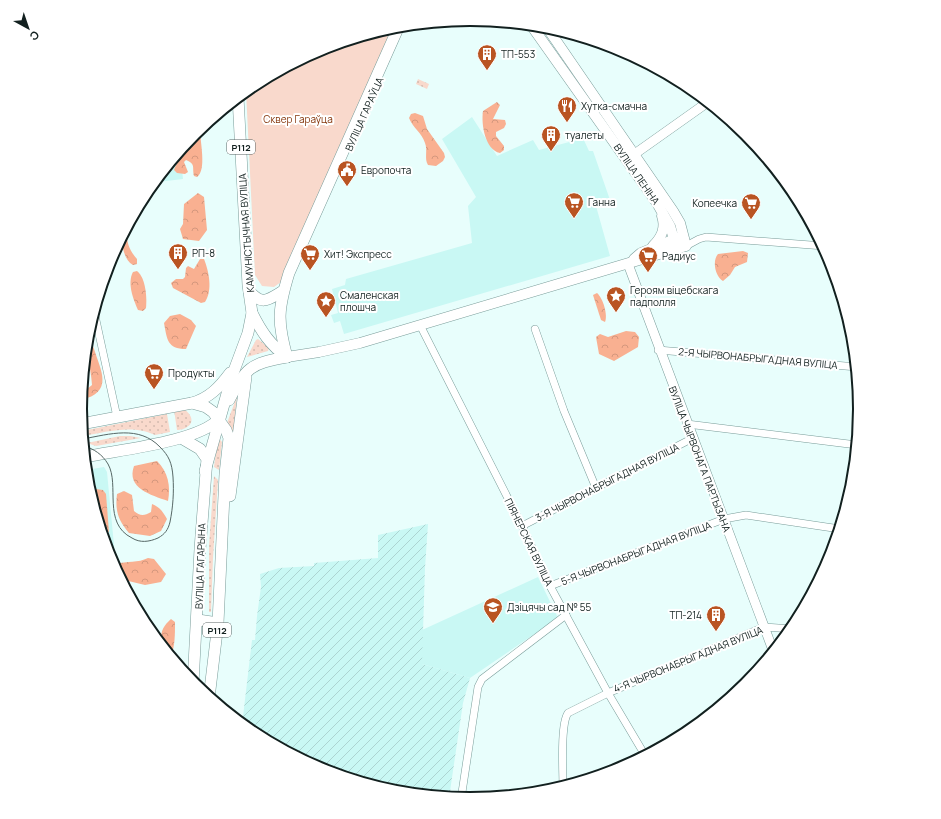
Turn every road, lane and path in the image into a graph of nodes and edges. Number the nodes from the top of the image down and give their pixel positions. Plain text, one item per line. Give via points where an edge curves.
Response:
1 (536, 31) edge
2 (402, 32) edge
3 (396, 33) edge
4 (552, 35) edge
5 (238, 104) edge
6 (704, 105) edge
7 (631, 157) junction
8 (658, 203) junction
9 (681, 243) junction
10 (817, 245) edge
11 (648, 250) junction
12 (628, 264) junction
13 (249, 291) junction
14 (283, 291) junction
15 (252, 313) junction
16 (97, 324) edge
17 (420, 324) junction
18 (535, 329) dead end
19 (658, 350) junction
20 (287, 357) junction
21 (235, 366) junction
22 (852, 367) edge
23 (248, 370) junction
24 (192, 402) junction
25 (116, 417) junction
26 (219, 420) junction
27 (88, 423) edge
28 (687, 424) junction
29 (183, 438) junction
30 (693, 438) junction
31 (852, 444) edge
32 (90, 456) edge
33 (205, 472) junction
34 (596, 488) junction
35 (724, 519) junction
36 (522, 526) junction
37 (835, 528) edge
38 (220, 548) junction
39 (550, 586) junction
40 (566, 616) junction
41 (198, 620) junction
42 (218, 623) junction
43 (764, 627) junction
44 (785, 628) edge
45 (772, 647) edge
46 (194, 675) edge
47 (210, 691) edge
48 (608, 692) junction
49 (643, 751) edge
50 (562, 782) edge
51 (462, 793) edge

1 - 7 main road, ВУЛІЦА ЛЕНІНА
2 - 14 main road, ВУЛІЦА ГАРАЎЦА via 293,274
3 - 14 main road, ВУЛІЦА ГАРАЎЦА
4 - 7 main road, ВУЛІЦА ЛЕНІНА
5 - 13 main road, КАМУНІСТЫЧНАЯ ВУЛІЦА / Р112
6 - 7 street
7 - 8 main road, ВУЛІЦА ЛЕНІНА
7 - 9 main road, ВУЛІЦА ЛЕНІНА via 673,211
8 - 9 main road, ВУЛІЦА ЛЕНІНА
8 - 11 main road via 664,228 661,237
9 - 10 street via 706,237
9 - 11 main road
9 - 12 main road
11 - 12 main road
12 - 17 main road
12 - 19 street, ВУЛІЦА ЧЫРВОНАГА ПАРТЫЗАНА
13 - 14 main road via 259,300
13 - 15 main road, КАМУНІСТЫЧНАЯ ВУЛІЦА / Р112
14 - 20 main road, ВУЛІЦА ГАРАЎЦА via 279,323
15 - 20 main road via 273,347
15 - 21 main road, КАМУНІСТЫЧНАЯ ВУЛІЦА / Р112 via 244,345
16 - 25 street
17 - 20 main road via 341,348
17 - 36 street, ПІЯНЕРСКАЯ ВУЛІЦА
18 - 34 street via 564,411
19 - 22 street, 2-Я ЧЫРВОНАБРЫГАДНАЯ ВУЛІЦА
19 - 28 street, ВУЛІЦА ЧЫРВОНАГА ПАРТЫЗАНА
20 - 23 main road via 261,362
21 - 24 main road via 209,396
21 - 26 main road, ВУЛІЦА ГАГАРЫНА / Р112
23 - 26 main road
23 - 38 main road, ВУЛІЦА ГАГАРЫНА / Р112 via 243,387 233,475
24 - 25 main road
24 - 26 main road via 206,407
25 - 27 main road
26 - 29 main road via 212,426
26 - 33 main road, ВУЛІЦА ГАГАРЫНА / Р112
26 - 38 main road, ВУЛІЦА ГАГАРЫНА via 229,438
28 - 30 street, ВУЛІЦА ЧЫРВОНАГА ПАРТЫЗАНА
28 - 31 street
29 - 32 main road
29 - 33 main road, ВУЛІЦА ГАГАРЫНА via 205,453
30 - 34 street, 3-Я ЧЫРВОНАБРЫГАДНАЯ ВУЛІЦА
30 - 35 street, ВУЛІЦА ЧЫРВОНАГА ПАРТЫЗАНА
33 - 41 main road, ВУЛІЦА ГАГАРЫНА / Р112
34 - 36 street, 3-Я ЧЫРВОНАБРЫГАДНАЯ ВУЛІЦА
35 - 37 street, 5-Я ЧЫРВОНАБРЫГАДНАЯ ВУЛІЦА via 746,515
35 - 39 street, 5-Я ЧЫРВОНАБРЫГАДНАЯ ВУЛІЦА
35 - 43 street, ВУЛІЦА ЧЫРВОНАГА ПАРТЫЗАНА
36 - 39 street, ПІЯНЕРСКАЯ ВУЛІЦА
38 - 42 main road, ВУЛІЦА ГАГАРЫНА / Р112
39 - 40 street, ПІЯНЕРСКАЯ ВУЛІЦА
40 - 48 street, ПІЯНЕРСКАЯ ВУЛІЦА
40 - 51 street via 482,679 478,687
41 - 42 main road
41 - 46 main road, ВУЛІЦА ГАГАРЫНА / Р112
42 - 47 main road, ВУЛІЦА ГАГАРЫНА / Р112
43 - 44 street, 4-Я ЧЫРВОНАБРЫГАДНАЯ ВУЛІЦА
43 - 45 street, ВУЛІЦА ЧЫРВОНАГА ПАРТЫЗАНА
43 - 48 street, 4-Я ЧЫРВОНАБРЫГАДНАЯ ВУЛІЦА
48 - 49 street, ПІЯНЕРСКАЯ ВУЛІЦА
48 - 50 street, 4-Я ЧЫРВОНАБРЫГАДНАЯ ВУЛІЦА via 565,717

